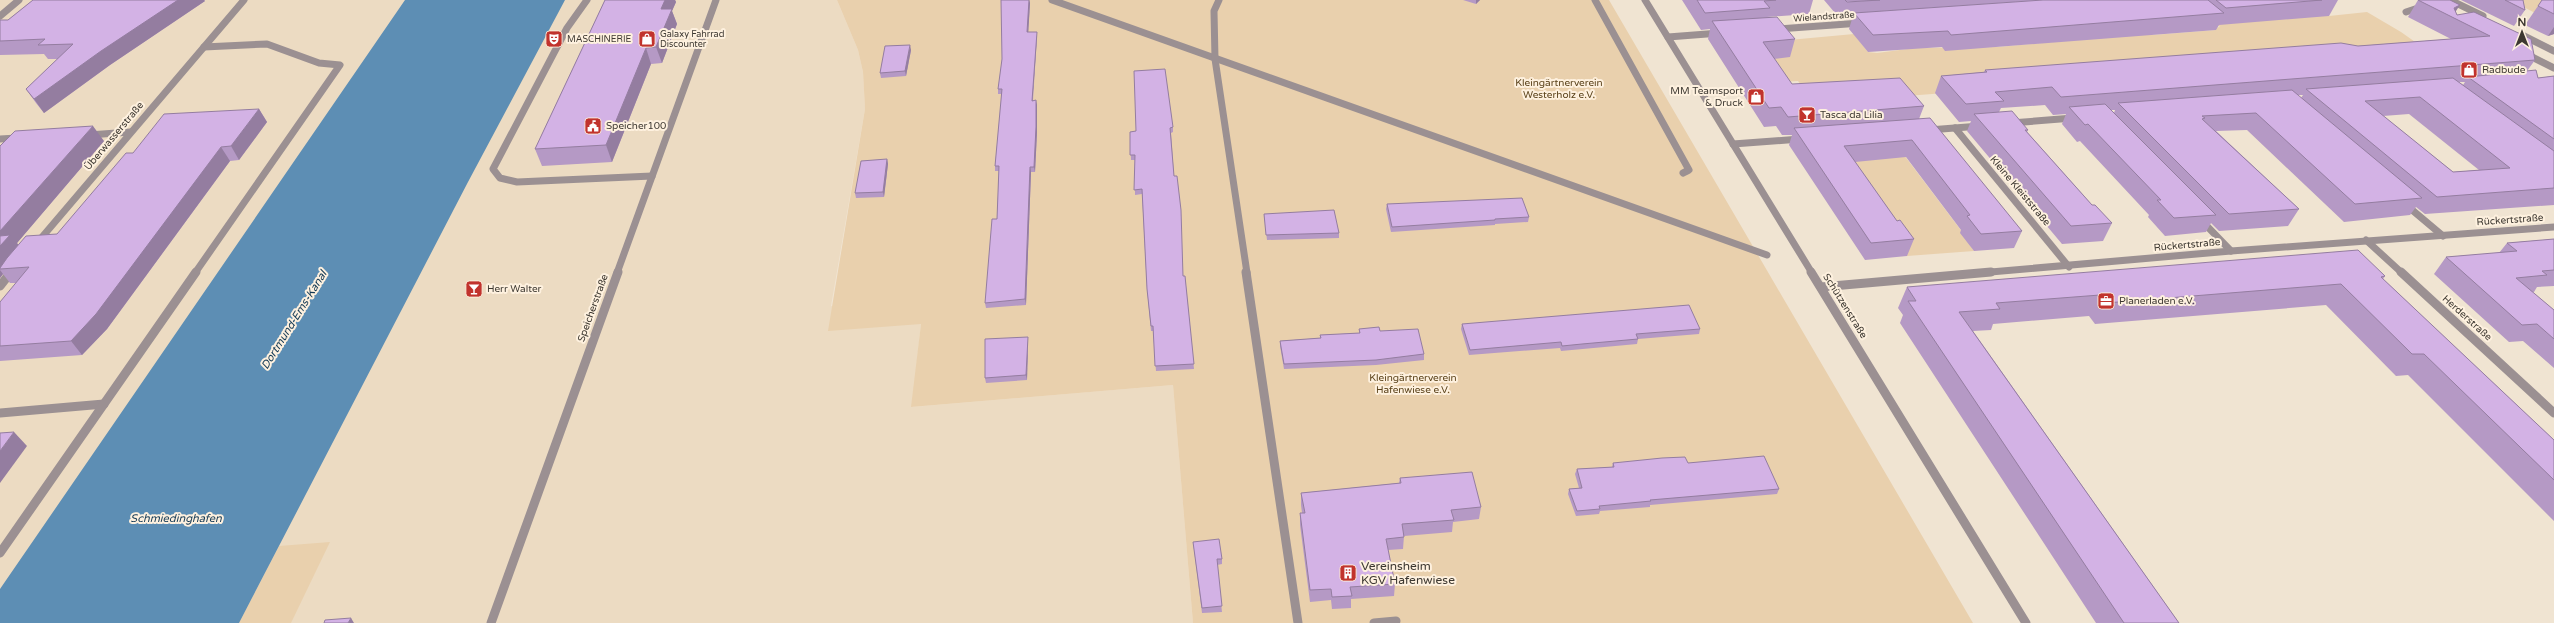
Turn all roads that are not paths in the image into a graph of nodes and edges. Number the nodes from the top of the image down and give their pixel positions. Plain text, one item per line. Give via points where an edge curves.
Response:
1 (19, 0) edge
2 (244, 0) edge
3 (587, 0) edge
4 (716, 0) edge
5 (1052, 0) edge
6 (1219, 0) edge
7 (1595, 0) edge
8 (1645, 0) edge
9 (2417, 0) edge
10 (2450, 0) edge
11 (2406, 12) dead end
12 (0, 16) edge
13 (2491, 20) edge
14 (1865, 23) edge
15 (1771, 30) edge
16 (1731, 32) edge
17 (2518, 33) edge
18 (1668, 37) junction
19 (204, 47) junction
20 (2519, 50) edge
21 (2554, 51) edge
22 (1215, 58) junction
23 (2554, 68) edge
24 (2084, 117) edge
25 (2000, 124) edge
26 (1985, 126) edge
27 (1954, 128) junction
28 (1924, 130) edge
29 (130, 132) junction
30 (78, 136) edge
31 (27, 138) edge
32 (1808, 138) edge
33 (0, 139) edge
34 (1733, 144) junction
35 (1683, 173) dead end
36 (652, 176) junction
37 (2400, 200) edge
38 (2198, 217) edge
39 (2554, 227) edge
40 (2442, 236) junction
41 (2366, 240) junction
42 (30, 250) edge
43 (2231, 251) junction
44 (1767, 255) dead end
45 (20, 262) edge
46 (2069, 267) junction
47 (0, 286) edge
48 (1821, 287) junction
49 (104, 404) junction
50 (2554, 412) edge
51 (0, 413) edge
52 (0, 553) edge
53 (1396, 621) dead end
54 (491, 623) edge
55 (1298, 623) edge
56 (1374, 623) edge
57 (2026, 623) edge

1 - 12 street
2 - 19 street, Überwasserstraße
3 - 36 street via 567,28 493,169 500,178 517,182
4 - 36 street, Speicherstraße
5 - 22 street
6 - 22 street via 1214,11
7 - 35 street via 1689,170
8 - 18 street, Schützenstraße
9 - 11 street via 2428,5
10 - 13 street
14 - 15 street, Wielandstraße
16 - 18 street
17 - 21 street
18 - 34 street, Schützenstraße
19 - 29 street, Überwasserstraße
19 - 49 street via 267,44 319,63 340,65
20 - 23 street
22 - 44 street
22 - 55 street
24 - 25 street
26 - 27 street
27 - 28 street
27 - 46 street, Kleine Kleiststraße
29 - 30 street
29 - 42 street, Überwasserstraße
31 - 33 street
32 - 34 street
34 - 48 street, Schützenstraße
36 - 54 street, Speicherstraße
37 - 40 street
38 - 43 street
39 - 40 street, Rückertstraße
40 - 41 street, Rückertstraße
41 - 43 street, Rückertstraße
41 - 50 street, Herderstraße
43 - 46 street, Rückertstraße
45 - 47 street
46 - 48 street, Rückertstraße
48 - 57 street, Schützenstraße
49 - 51 street
49 - 52 street
53 - 56 street

